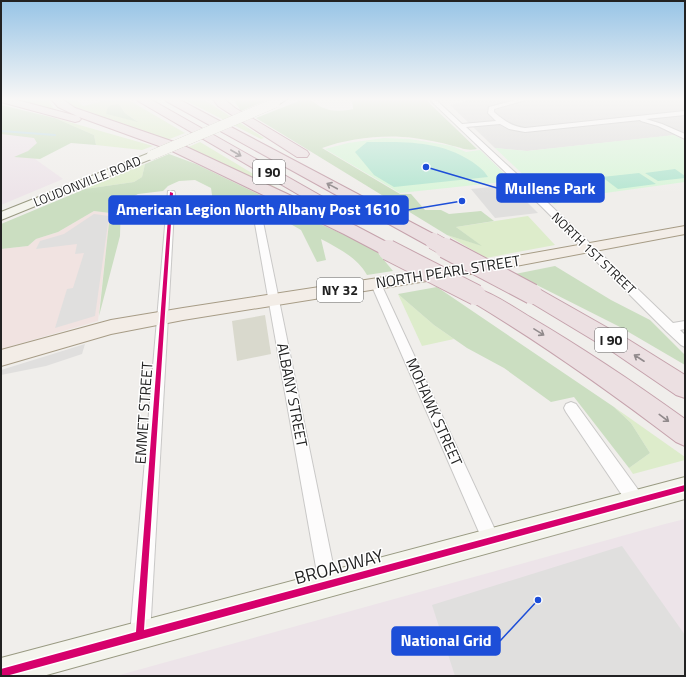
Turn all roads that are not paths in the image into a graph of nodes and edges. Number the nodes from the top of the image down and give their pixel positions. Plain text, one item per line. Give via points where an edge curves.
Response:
1 (103, 131) edge
2 (117, 131) edge
3 (195, 131) edge
4 (202, 131) edge
5 (229, 131) edge
6 (264, 131) edge
7 (465, 131) edge
8 (673, 131) edge
9 (676, 131) edge
10 (685, 136) edge
11 (156, 148) junction
12 (171, 193) dead end
13 (256, 207) dead end
14 (1, 216) edge
15 (685, 230) edge
16 (416, 231) junction
17 (391, 247) junction
18 (587, 247) junction
19 (376, 284) junction
20 (274, 300) junction
21 (162, 318) junction
22 (685, 325) edge
23 (670, 328) junction
24 (685, 342) edge
25 (1, 358) edge
26 (685, 388) edge
27 (571, 408) dead end
28 (685, 434) edge
29 (685, 488) edge
30 (636, 501) junction
31 (491, 540) junction
32 (328, 584) junction
33 (140, 635) junction
34 (1, 673) edge

1 - 11 highway
2 - 11 highway
3 -> 17 highway, I 90
4 - 11 main road, LOUDONVILLE ROAD, bridge
16 -> 5 highway, I 90
6 - 16 highway via 376,200
7 - 18 street, NORTH 1ST STREET
8 - 10 street
9 - 10 street
11 - 14 main road, LOUDONVILLE ROAD
11 - 17 highway via 220,167
12 - 21 street, EMMET STREET
13 - 20 street, ALBANY STREET
15 - 18 main road, NORTH PEARL STREET / NY 32
26 -> 16 highway, I 90, bridge via 621,346 532,294
17 -> 28 highway, I 90, bridge via 556,343
18 - 19 main road, NORTH PEARL STREET / NY 32
18 - 23 street, NORTH 1ST STREET
19 - 20 main road, NORTH PEARL STREET / NY 32
19 - 31 street, MOHAWK STREET
20 - 21 main road, NORTH PEARL STREET / NY 32
20 - 32 street, ALBANY STREET
21 - 25 main road, NORTH PEARL STREET / NY 32 via 111,327
21 - 33 street, EMMET STREET
22 - 23 street
23 - 24 street, NORTH 1ST STREET
27 - 30 street
29 - 30 main road, BROADWAY
30 - 31 main road, BROADWAY
31 - 32 main road, BROADWAY
32 - 33 main road, BROADWAY
33 - 34 main road, BROADWAY

